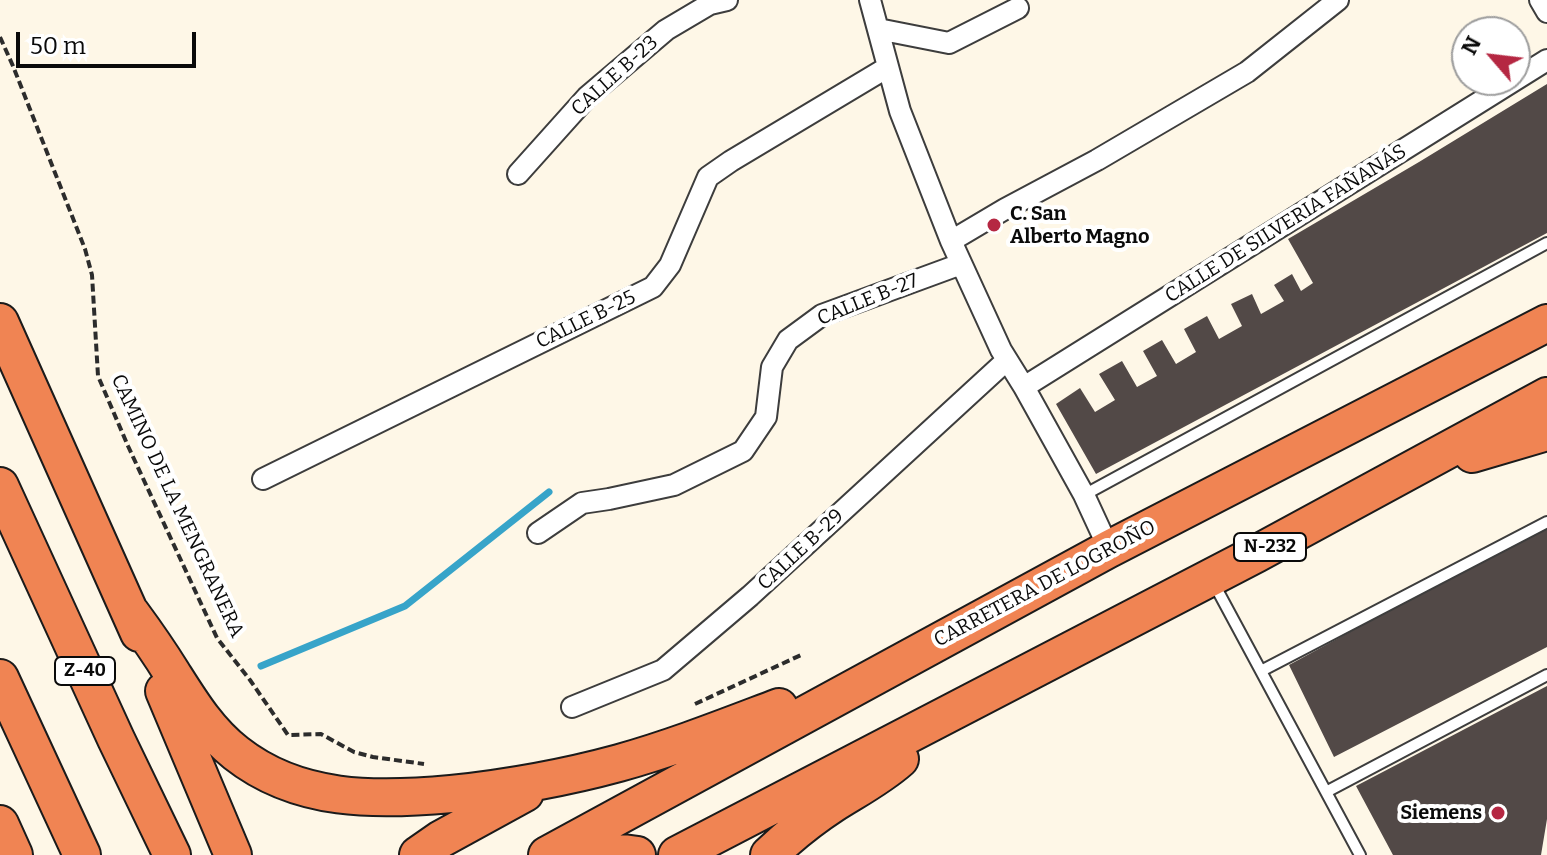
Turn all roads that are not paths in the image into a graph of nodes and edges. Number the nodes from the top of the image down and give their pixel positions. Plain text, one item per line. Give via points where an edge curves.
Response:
1 (727, 0) edge
2 (870, 0) edge
3 (1338, 0) edge
4 (1540, 0) edge
5 (1018, 8) dead end
6 (1547, 12) edge
7 (878, 29) junction
8 (1547, 60) edge
9 (888, 67) junction
10 (518, 174) dead end
11 (951, 241) junction
12 (1547, 243) edge
13 (961, 264) junction
14 (0, 322) edge
15 (1547, 323) edge
16 (1007, 360) junction
17 (1024, 387) junction
18 (1547, 396) edge
19 (1547, 432) edge
20 (1409, 472) junction
21 (263, 479) dead end
22 (0, 486) edge
23 (1084, 495) junction
24 (1547, 522) edge
25 (538, 533) dead end
26 (1109, 549) junction
27 (1210, 577) junction
28 (131, 613) junction
29 (1261, 671) junction
30 (1547, 675) edge
31 (0, 678) edge
32 (835, 697) junction
33 (572, 707) dead end
34 (950, 712) junction
35 (551, 779) junction
36 (1326, 792) junction
37 (0, 824) edge
38 (777, 850) edge
39 (14, 855) edge
40 (82, 855) edge
41 (172, 855) edge
42 (233, 855) edge
43 (418, 855) edge
44 (547, 855) edge
45 (576, 855) edge
46 (637, 855) edge
47 (677, 855) edge
48 (1360, 855) edge

1 - 10 street, CALLE B-23 via 666,30 587,97
2 - 7 street
3 - 11 street via 1247,72
4 - 6 street
5 - 7 street via 949,43
7 - 9 street
8 - 17 street, CALLE DE SILVERIA FAÑANÁS
9 - 11 street
9 - 21 street, CALLE B-25 via 708,177 670,265 653,287
11 - 13 street
12 - 23 lane
13 - 16 street
13 - 25 street, CALLE B-27 via 822,315 788,340 772,367 766,417 743,451 674,485 582,503
14 - 28 highway
15 - 26 highway, CARRETERA DE LOGROÑO
16 - 17 street
16 - 33 street, CALLE B-29 via 663,670
17 - 23 street
18 - 20 highway, N-232
19 - 20 highway
20 - 27 highway, N-232
22 - 41 highway, Z-40
23 - 26 street
24 - 29 lane
26 - 32 highway, CARRETERA DE LOGROÑO
27 - 29 lane
27 - 34 highway, N-232
28 - 35 highway via 219,738 287,783 378,798 481,791
28 - 42 highway
29 - 36 lane
30 - 36 lane
31 - 40 highway
32 - 35 highway via 782,706 663,750
32 - 44 highway, CARRETERA DE LOGROÑO
34 - 38 highway via 892,766
34 - 47 highway, N-232
35 - 43 highway
36 - 48 lane
37 - 39 highway
45 - 46 highway

